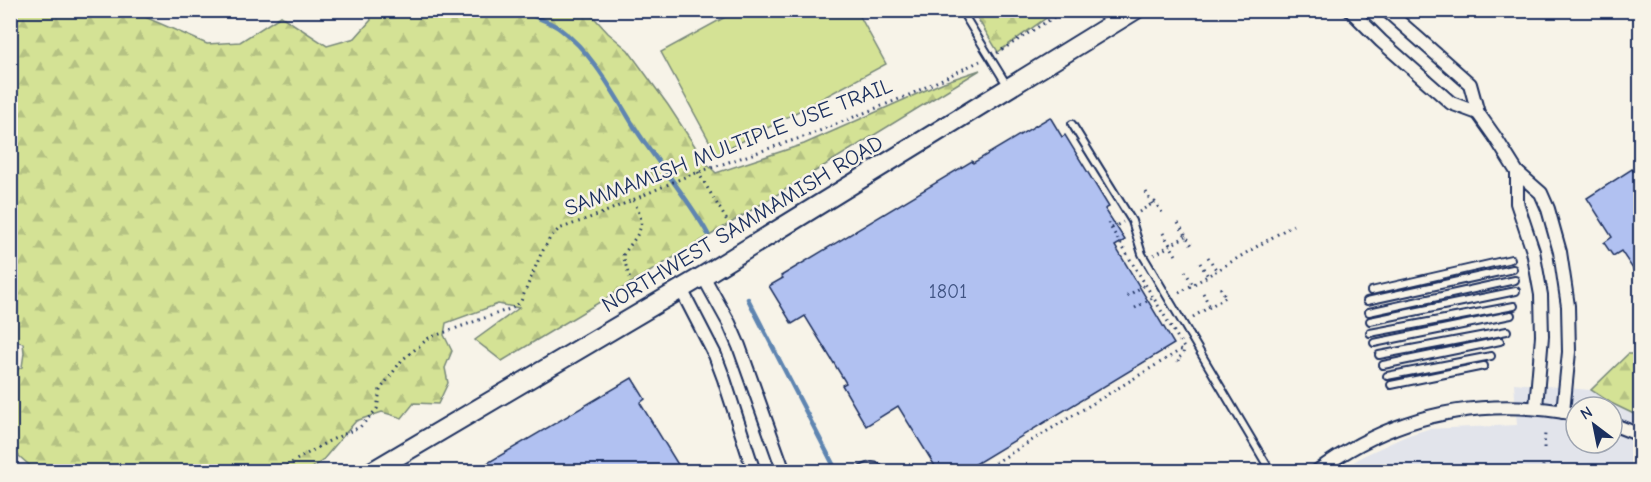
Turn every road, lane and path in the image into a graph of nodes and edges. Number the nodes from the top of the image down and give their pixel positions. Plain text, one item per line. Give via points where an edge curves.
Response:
1 (961, 10) edge
2 (1065, 10) edge
3 (1135, 10) edge
4 (1350, 10) edge
5 (1386, 10) edge
6 (990, 57) junction
7 (1009, 88) junction
8 (1478, 114) junction
9 (1072, 124) dead end
10 (698, 172) junction
11 (1517, 172) junction
12 (1146, 192) dead end
13 (633, 200) junction
14 (1152, 204) junction
15 (1139, 212) dead end
16 (1163, 214) dead end
17 (1123, 222) dead end
18 (1108, 223) dead end
19 (1178, 223) dead end
20 (729, 224) dead end
21 (1293, 225) dead end
22 (1112, 228) junction
23 (1163, 233) dead end
24 (1186, 236) junction
25 (1170, 245) junction
26 (1193, 248) dead end
27 (1154, 255) dead end
28 (1177, 257) dead end
29 (1208, 257) dead end
30 (1512, 259) dead end
31 (1200, 263) dead end
32 (1513, 269) dead end
33 (1217, 271) junction
34 (1185, 272) dead end
35 (703, 276) junction
36 (1208, 276) junction
37 (1515, 280) dead end
38 (631, 284) dead end
39 (1218, 284) dead end
40 (1145, 285) junction
41 (1193, 285) junction
42 (681, 289) junction
43 (1371, 291) dead end
44 (1515, 291) dead end
45 (1203, 293) dead end
46 (1179, 294) dead end
47 (1127, 296) dead end
48 (1153, 297) junction
49 (1367, 301) dead end
50 (1514, 306) dead end
51 (1210, 307) junction
52 (1135, 308) dead end
53 (1369, 312) dead end
54 (1511, 315) dead end
55 (1193, 317) dead end
56 (1370, 321) dead end
57 (1507, 331) dead end
58 (1370, 333) dead end
59 (1500, 340) dead end
60 (1374, 343) dead end
61 (1184, 348) junction
62 (1379, 355) dead end
63 (1491, 356) dead end
64 (1180, 364) dead end
65 (1383, 364) dead end
66 (1484, 366) dead end
67 (1387, 376) dead end
68 (1391, 385) dead end
69 (1536, 408) junction
70 (1563, 412) joint
71 (1624, 429) edge
72 (1545, 433) dead end
73 (1641, 435) edge
74 (1544, 448) dead end
75 (1335, 458) junction
76 (10, 461) edge
77 (1543, 465) dead end
78 (20, 471) edge
79 (276, 471) edge
80 (371, 471) edge
81 (754, 471) edge
82 (784, 471) edge
83 (858, 471) edge
84 (883, 471) edge
85 (980, 471) edge
86 (1271, 471) edge
87 (1316, 471) edge
88 (1333, 471) edge
89 (1542, 471) edge

1 - 6 lane
2 - 6 path, SAMMAMISH MULTIPLE USE TRAIL
3 - 7 main road, NORTHWEST SAMMAMISH ROAD
4 - 8 street via 1451,103
5 - 8 street via 1470,84
6 - 7 lane
6 - 10 path, SAMMAMISH MULTIPLE USE TRAIL via 809,135
7 - 35 main road, NORTHWEST SAMMAMISH ROAD
8 - 11 street
9 - 86 lane via 1132,221 1142,254
10 - 13 path, SAMMAMISH MULTIPLE USE TRAIL
10 - 20 path
11 - 69 street via 1517,203 1533,250 1541,295
11 - 70 street via 1541,193 1562,262 1569,326
12 - 14 path
13 - 38 path via 642,216 639,233 623,255
13 - 79 path, SAMMAMISH MULTIPLE USE TRAIL via 559,229 550,238 515,307 429,338 402,360 380,390 377,410 360,427
14 - 15 path
14 - 16 path via 1155,202
17 - 22 path
18 - 22 path
19 - 24 path
21 - 33 path
22 - 40 path
23 - 25 path
24 - 25 path
24 - 26 path
25 - 27 path
25 - 28 path
29 - 33 path
30 - 43 lane
31 - 36 path
32 - 49 lane
33 - 36 path
34 - 41 path
35 - 42 main road, NORTHWEST SAMMAMISH ROAD
35 - 82 street via 739,346
36 - 41 path
37 - 53 lane
39 - 51 path via 1226,297
40 - 47 path
40 - 48 path
41 - 46 path
42 - 80 main road, NORTHWEST SAMMAMISH ROAD
42 - 81 street via 721,371
44 - 56 lane
45 - 51 path
48 - 52 path
48 - 61 path
50 - 58 lane
51 - 55 path
54 - 60 lane
57 - 62 lane
59 - 65 lane
61 - 64 path via 1177,359
61 - 85 path
63 - 67 lane
66 - 68 lane
69 - 70 street
69 - 75 street via 1487,407 1428,416 1383,432
71 - 73 street
72 - 74 path
75 - 87 street
75 - 88 lane
76 - 78 path
77 - 89 path
83 - 84 lane via 867,466 878,466

